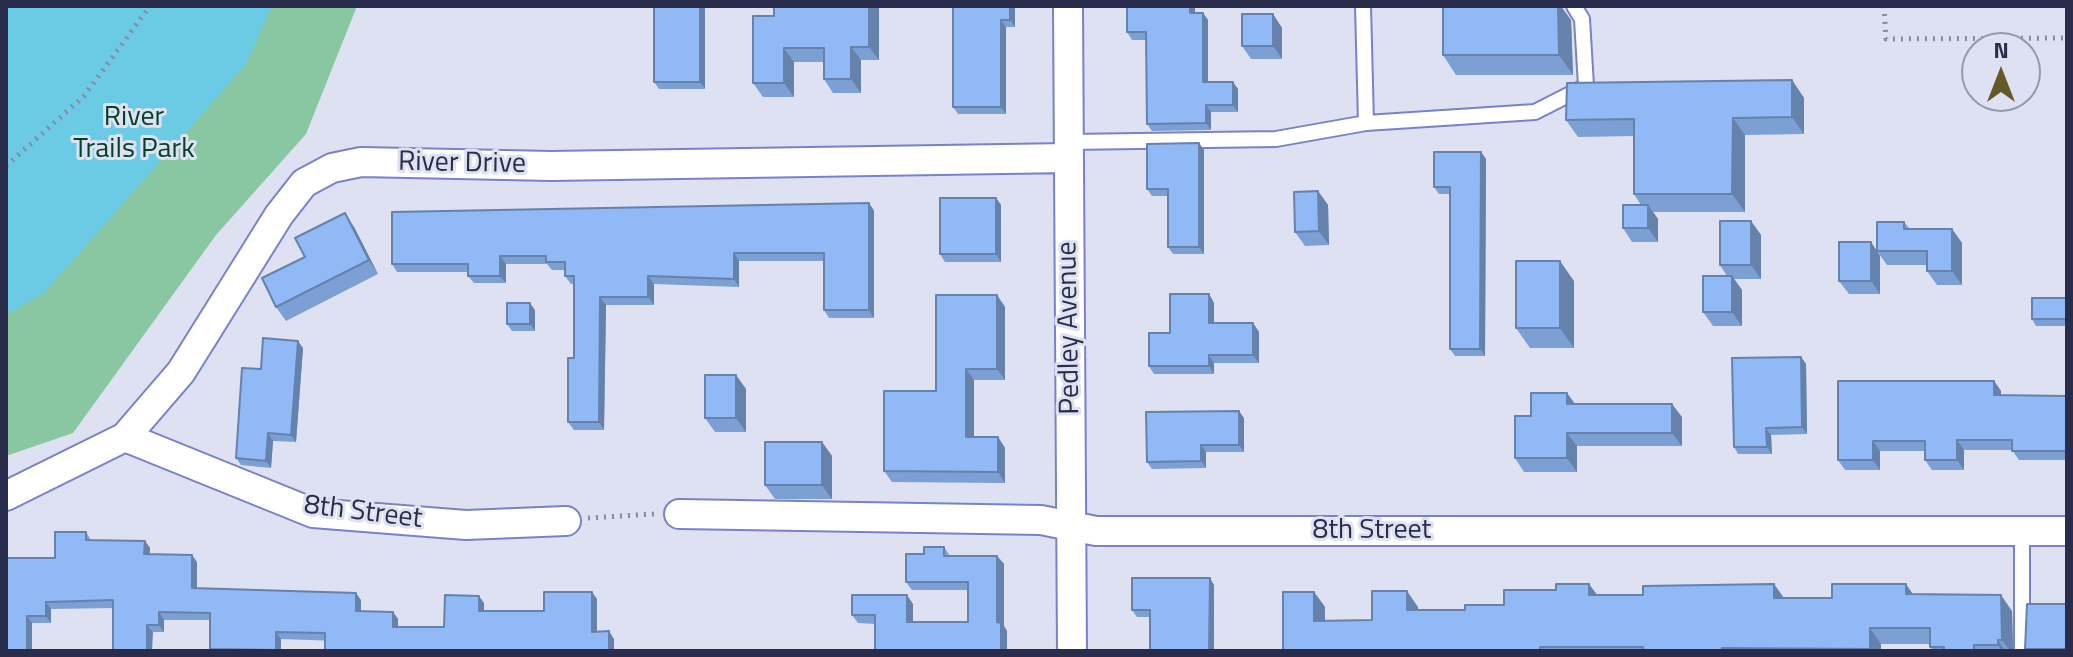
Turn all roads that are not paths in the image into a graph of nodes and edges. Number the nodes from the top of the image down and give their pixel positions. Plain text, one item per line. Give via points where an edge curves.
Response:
1 (1068, 6) edge
2 (1363, 6) edge
3 (1574, 6) edge
4 (1366, 123) junction
5 (1069, 150) junction
6 (125, 437) junction
7 (6, 496) edge
8 (679, 514) road end
9 (566, 521) road end
10 (1072, 526) junction
11 (2022, 531) junction
12 (2067, 531) edge
13 (1072, 651) edge
14 (2022, 651) edge

1 - 5 street, Pedley Avenue
2 - 4 lane
3 - 4 lane via 1582,19 1586,86 1569,96 1535,112
4 - 5 lane via 1276,139
5 - 6 street, River Drive via 551,166 361,162 332,168 304,183 279,215 181,372
5 - 10 street, Pedley Avenue
6 - 7 street, River Drive
6 - 9 street, 8th Street via 313,513 466,525
8 - 10 street, 8th Street via 1041,520
10 - 11 street, 8th Street via 1096,531
10 - 13 street, Pedley Avenue
11 - 12 street, 8th Street
11 - 14 lane

